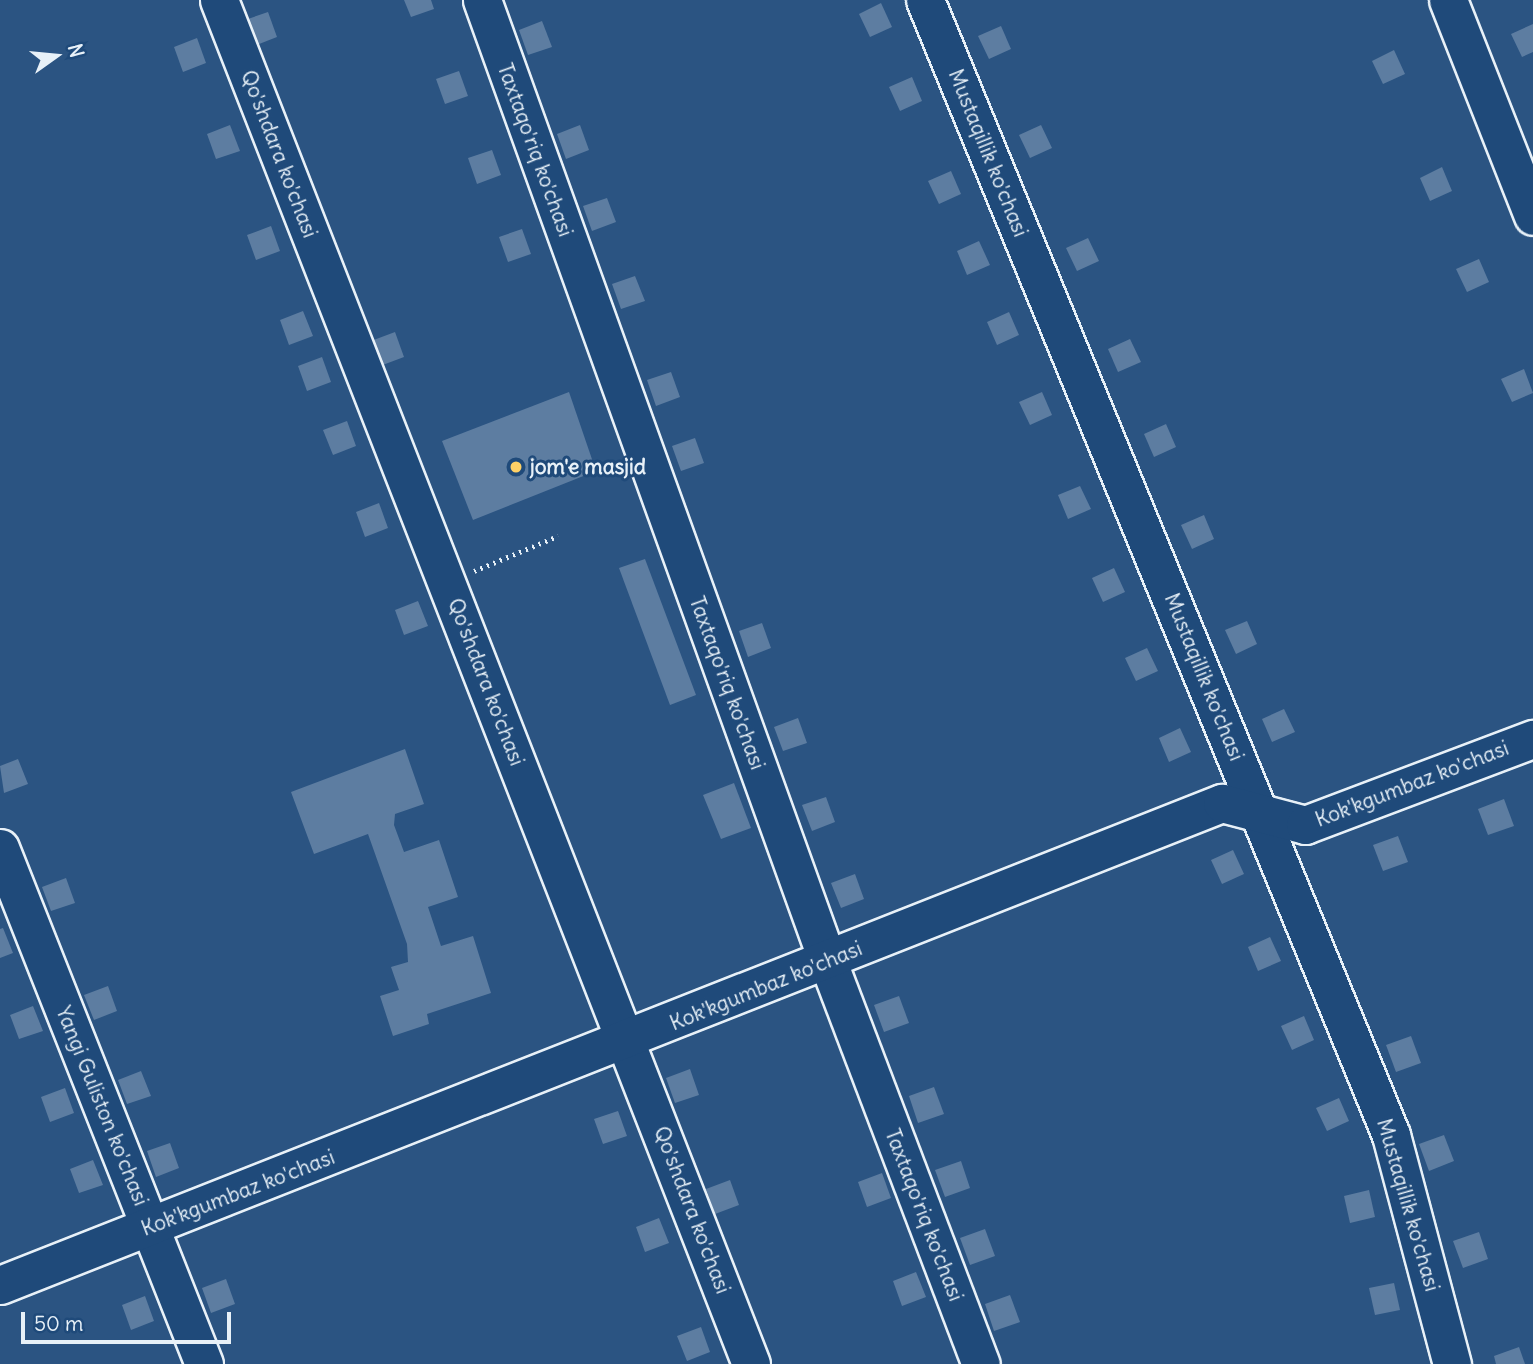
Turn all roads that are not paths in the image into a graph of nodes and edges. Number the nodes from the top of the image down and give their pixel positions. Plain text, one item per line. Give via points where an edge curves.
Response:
1 (219, 0) edge
2 (482, 0) edge
3 (925, 0) edge
4 (1448, 0) edge
5 (1533, 216) edge
6 (1533, 739) edge
7 (1262, 816) junction
8 (0, 848) edge
9 (828, 962) junction
10 (626, 1041) junction
11 (150, 1227) junction
12 (0, 1285) edge
13 (204, 1364) edge
14 (751, 1364) edge
15 (981, 1364) edge
16 (1452, 1364) edge

1 - 10 street, Qo'shdara ko'chasi
2 - 9 street, Taxtaqo'riq ko'chasi
3 - 7 street, Mustaqillik ko'chasi
4 - 5 street
6 - 7 street, Kok'kgumbaz ko'chasi via 1305,825
7 - 9 street, Kok'kgumbaz ko'chasi via 1222,803
7 - 16 street, Mustaqillik ko'chasi via 1391,1135
8 - 11 street, Yangi Guliston ko'chasi
9 - 10 street, Kok'kgumbaz ko'chasi
9 - 15 street, Taxtaqo'riq ko'chasi
10 - 11 street, Kok'kgumbaz ko'chasi
10 - 14 street, Qo'shdara ko'chasi
11 - 12 street, Kok'kgumbaz ko'chasi
11 - 13 street, Yangi Guliston ko'chasi

